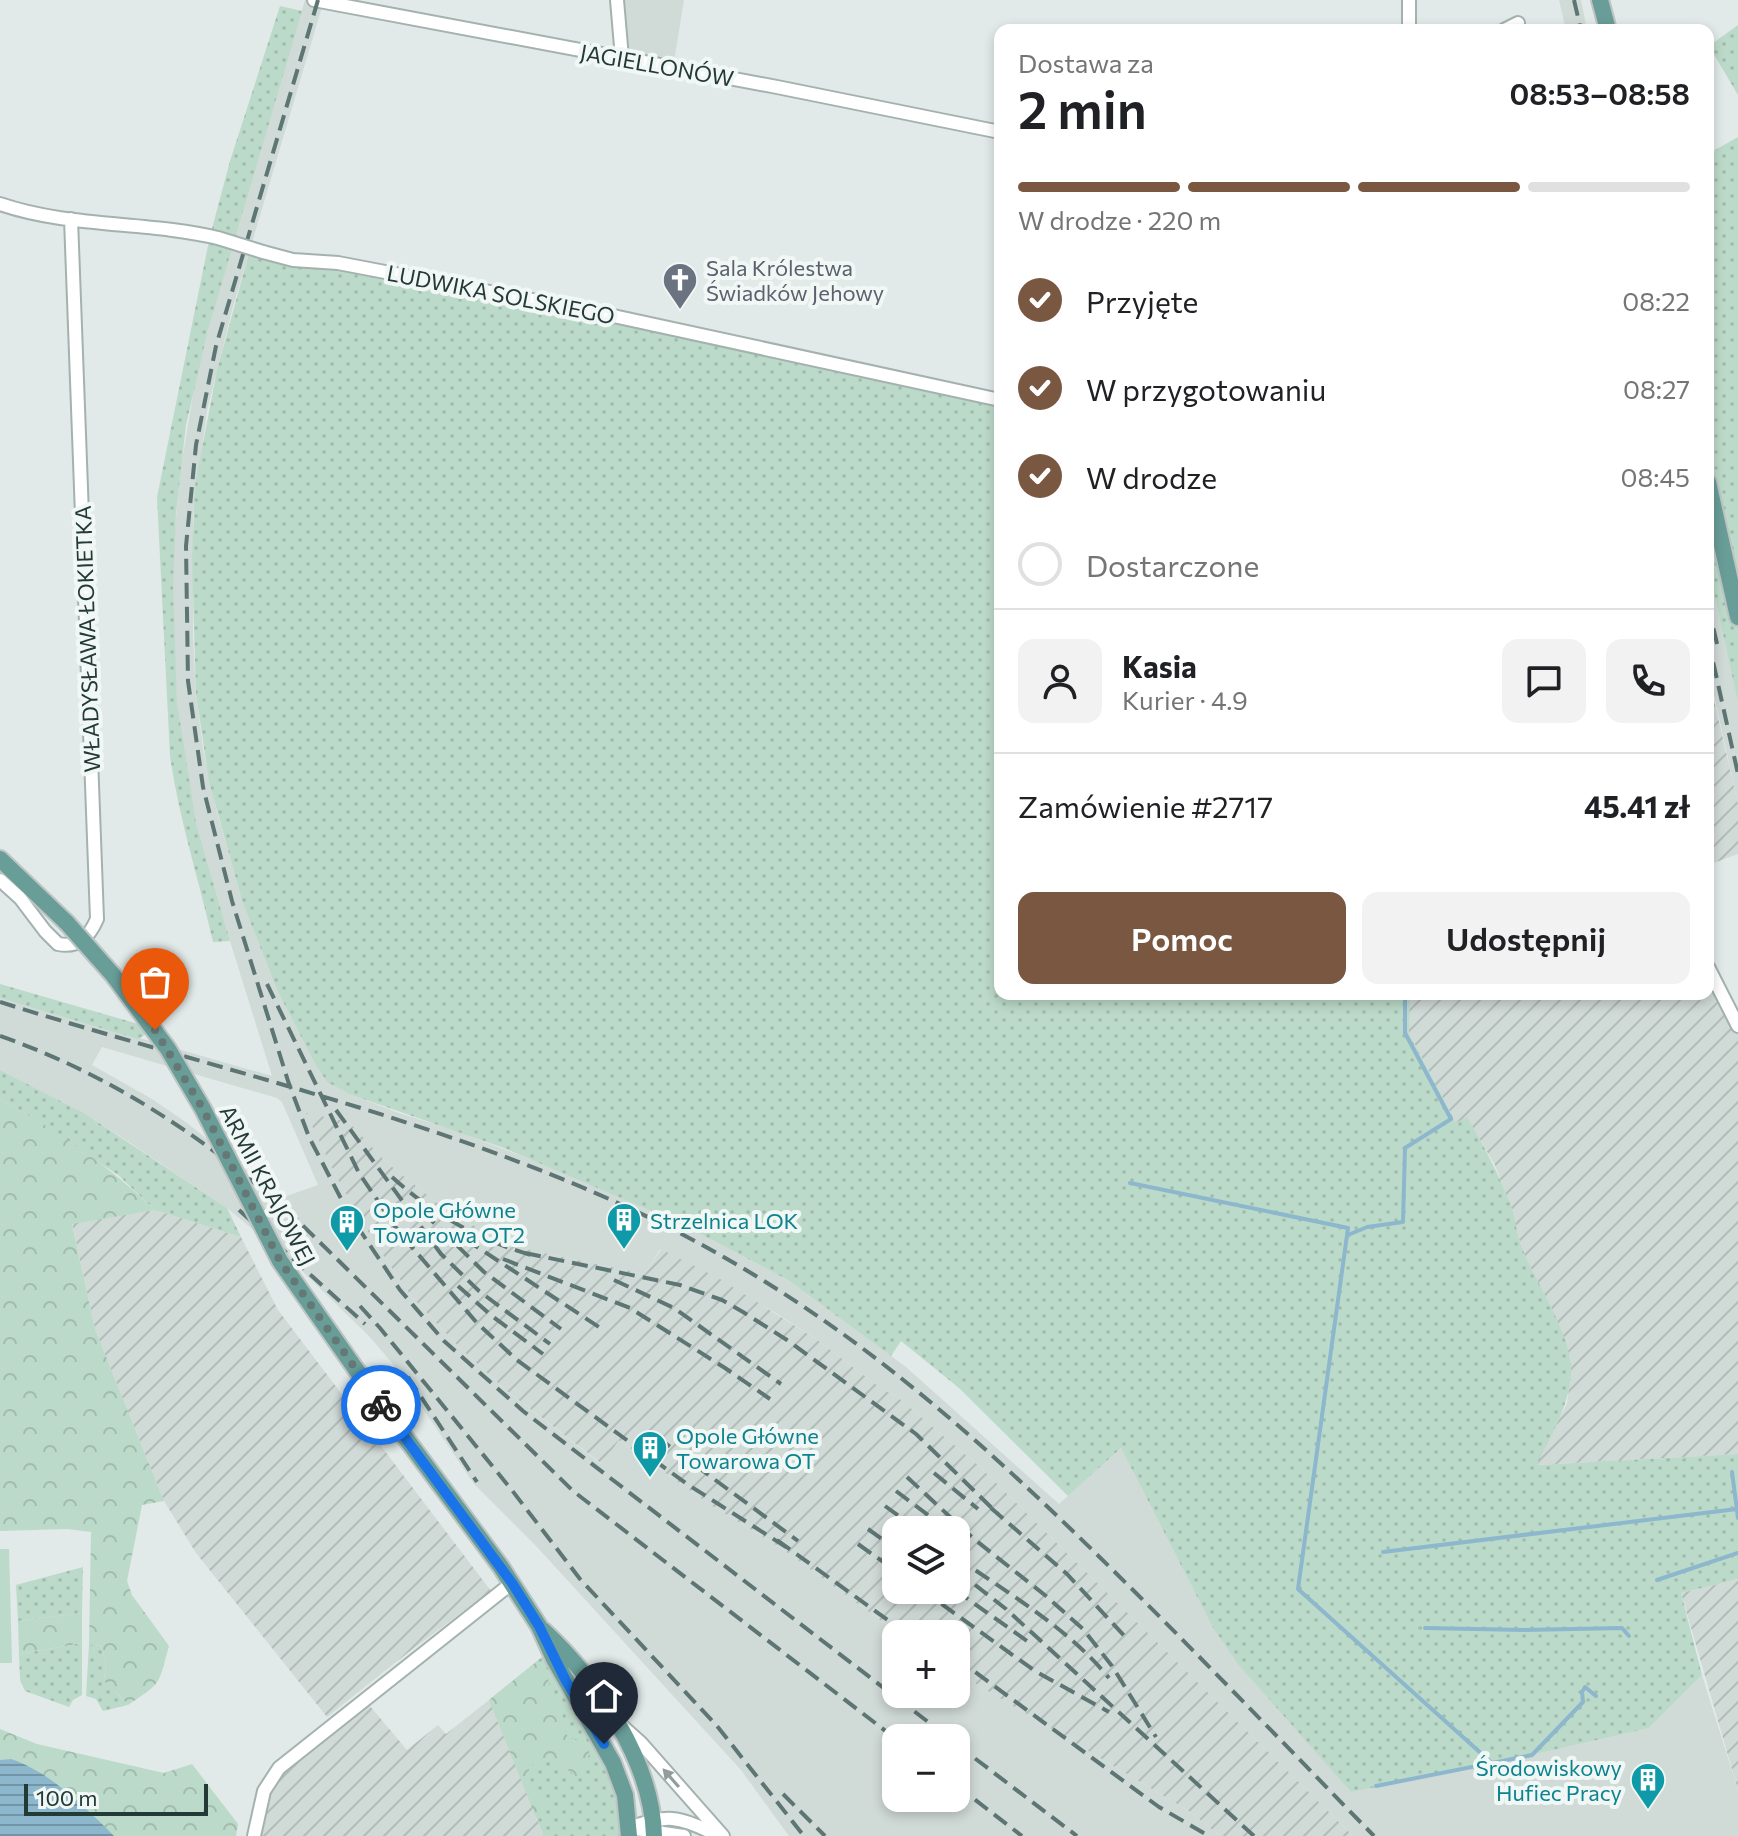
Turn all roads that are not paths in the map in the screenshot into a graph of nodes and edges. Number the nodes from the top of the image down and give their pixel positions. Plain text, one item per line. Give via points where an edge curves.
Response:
1 (314, 0) edge
2 (617, 0) edge
3 (1409, 0) edge
4 (1600, 0) edge
5 (1409, 24) edge
6 (1606, 24) edge
7 (622, 58) junction
8 (994, 131) edge
9 (0, 204) edge
10 (71, 219) junction
11 (994, 399) edge
12 (1714, 509) edge
13 (1738, 617) edge
14 (0, 859) edge
15 (0, 880) edge
16 (1714, 979) edge
17 (1738, 1026) edge
18 (512, 1583) junction
19 (539, 1626) junction
20 (617, 1722) junction
21 (653, 1829) edge
22 (629, 1832) edge
23 (254, 1836) edge
24 (684, 1836) edge
25 (721, 1836) edge

1 - 7 street, JAGIELLONÓW
2 - 7 street
3 - 5 street
4 - 6 main road
7 - 8 street, JAGIELLONÓW
9 - 10 street, LUDWIKA SOLSKIEGO
10 - 11 street, LUDWIKA SOLSKIEGO, bridge via 218,238 293,260 338,263 595,312
10 - 15 street, WŁADYSŁAWA ŁOKIETKA via 97,919 89,935 74,945 58,944
12 - 13 main road
14 - 18 main road, ARMII KRAJOWEJ, bridge via 113,975 168,1049 280,1261
16 - 17 street
18 - 19 main road, ARMII KRAJOWEJ
18 - 23 street via 279,1768 264,1791
19 - 20 main road via 563,1648
19 - 22 main road via 613,1763 625,1795
20 - 21 main road via 642,1772
25 -> 20 street
21 - 22 street
21 - 24 street
21 - 25 street via 683,1821

